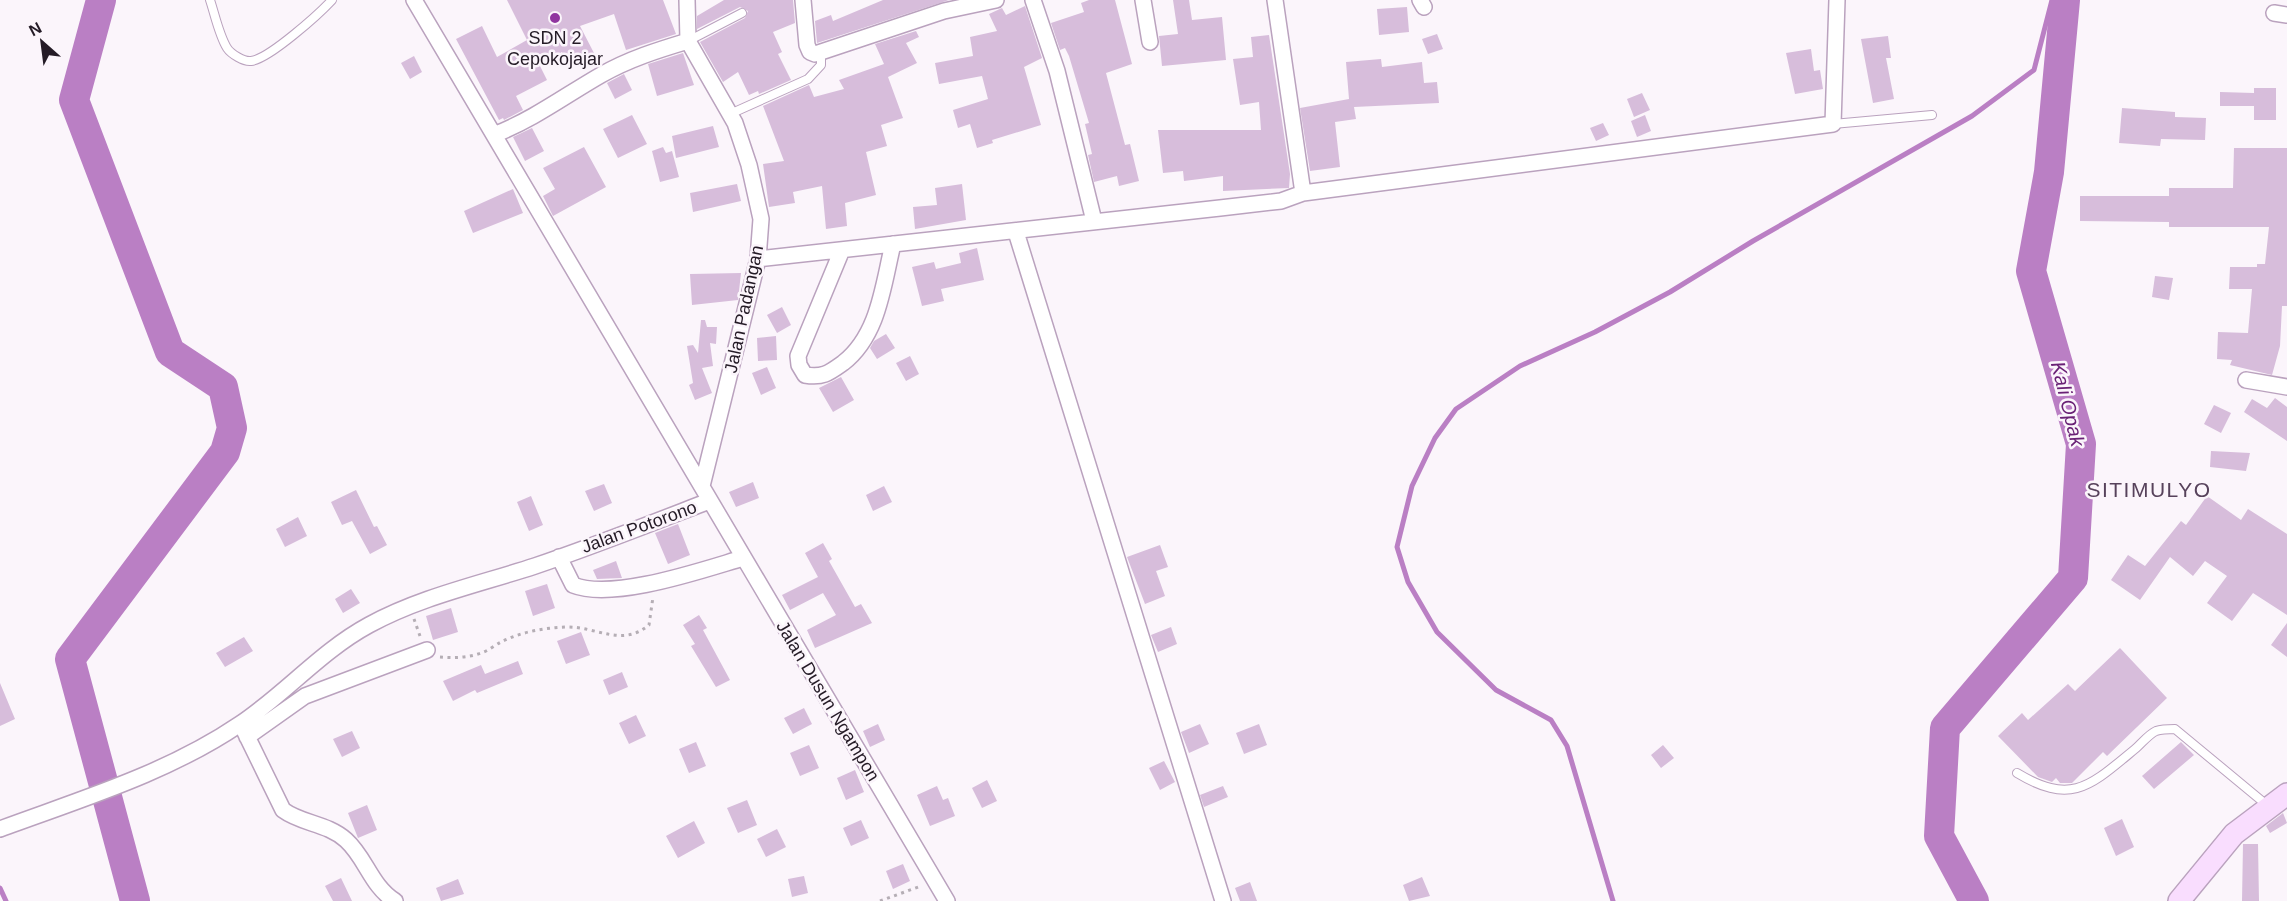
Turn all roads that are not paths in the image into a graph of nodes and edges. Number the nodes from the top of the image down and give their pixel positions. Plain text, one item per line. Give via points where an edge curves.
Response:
1 (210, 0) edge
2 (332, 0) edge
3 (414, 0) edge
4 (687, 0) edge
5 (803, 0) edge
6 (996, 0) edge
7 (1033, 0) edge
8 (1143, 0) edge
9 (1275, 0) edge
10 (1837, 0) edge
11 (742, 13) dead end
12 (688, 41) junction
13 (1150, 42) dead end
14 (821, 52) junction
15 (730, 114) junction
16 (1932, 115) dead end
17 (1833, 124) junction
18 (496, 134) junction
19 (1303, 193) junction
20 (1094, 221) junction
21 (1016, 232) junction
22 (892, 244) junction
23 (842, 250) junction
24 (758, 259) junction
25 (2246, 380) dead end
26 (2287, 387) edge
27 (702, 486) junction
28 (710, 501) junction
29 (559, 557) junction
30 (743, 558) junction
31 (427, 650) road end
32 (244, 731) junction
33 (2017, 773) dead end
34 (2287, 794) edge
35 (2268, 806) junction
36 (0, 829) edge
37 (395, 901) edge
38 (947, 901) edge
39 (1223, 901) edge
40 (2179, 901) edge

1 - 2 lane via 228,49 250,61 290,37
3 - 18 street, Jalan Potorono
4 - 12 street, Jalan Padangan
5 - 14 street via 807,45 810,52
6 - 14 street via 944,11
7 - 20 street via 1057,70
8 - 13 street
9 - 19 street
10 - 17 street
11 - 12 lane
12 - 15 street, Jalan Padangan
12 - 18 street via 631,60 517,126
14 - 15 lane via 821,65 808,80
15 - 24 street, Jalan Padangan via 749,165 761,219
16 - 17 lane
17 - 19 street
18 - 27 street, Jalan Potorono
19 - 20 street via 1281,201
20 - 21 street
21 - 22 street
21 - 39 street
22 - 23 street
22 - 23 street via 878,309 867,338 831,372 821,377 806,375 798,356
23 - 24 street
24 - 27 street, Jalan Padangan
25 - 26 street
27 - 28 street, Jalan Potorono
28 - 29 street, Jalan Potorono
28 - 30 street, Jalan Dusun Ngampon
29 - 30 street via 573,585 584,590 656,581
29 - 32 street, Jalan Potorono via 409,606 369,625 333,648
30 - 38 street, Jalan Dusun Ngampon
31 - 32 street via 305,696
32 - 36 street, Jalan Potorono
32 - 37 street via 283,810 328,828 346,841 376,886
33 - 35 lane via 2038,786 2060,792 2079,789 2103,775 2155,732 2175,729
34 - 35 main road
35 - 40 main road via 2234,834

